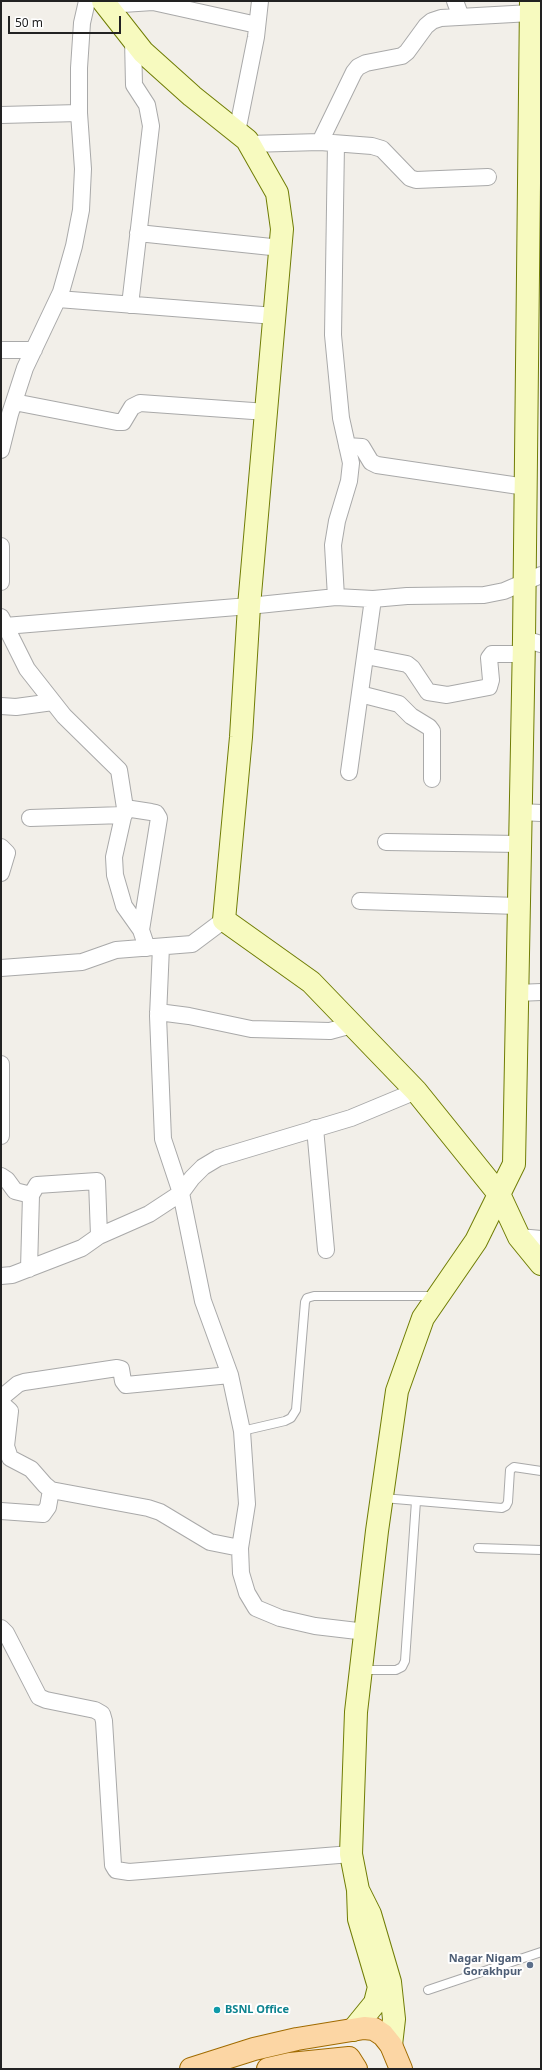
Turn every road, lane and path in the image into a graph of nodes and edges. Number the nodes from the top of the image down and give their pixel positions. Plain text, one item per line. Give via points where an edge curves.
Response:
1 (260, 1) edge
2 (455, 1) edge
3 (101, 2) edge
4 (531, 7) edge
5 (461, 17) junction
6 (257, 25) junction
7 (133, 39) junction
8 (536, 46) edge
9 (79, 113) junction
10 (1, 115) edge
11 (243, 138) junction
12 (320, 142) junction
13 (336, 144) junction
14 (488, 177) dead end
15 (535, 221) edge
16 (138, 233) junction
17 (281, 248) junction
18 (58, 299) junction
19 (130, 305) junction
20 (275, 316) junction
21 (1, 350) edge
22 (34, 350) junction
23 (14, 402) junction
24 (267, 412) junction
25 (347, 446) junction
26 (1, 448) edge
27 (526, 487) junction
28 (1, 546) edge
29 (533, 578) edge
30 (1, 582) edge
31 (336, 597) junction
32 (374, 599) junction
33 (249, 606) junction
34 (3, 622) edge
35 (529, 646) edge
36 (366, 656) junction
37 (360, 694) junction
38 (53, 702) junction
39 (1, 706) edge
40 (349, 772) dead end
41 (432, 779) dead end
42 (124, 812) junction
43 (531, 812) edge
44 (30, 818) dead end
45 (386, 842) dead end
46 (520, 844) junction
47 (1, 847) edge
48 (1, 873) edge
49 (360, 901) dead end
50 (518, 906) junction
51 (224, 920) junction
52 (141, 930) junction
53 (154, 947) junction
54 (1, 968) edge
55 (541, 992) edge
56 (517, 993) junction
57 (158, 1012) junction
58 (352, 1025) junction
59 (1, 1064) edge
60 (416, 1091) junction
61 (314, 1128) junction
62 (1, 1136) edge
63 (1, 1176) edge
64 (181, 1193) junction
65 (499, 1194) junction
66 (31, 1195) junction
67 (99, 1236) junction
68 (519, 1237) junction
69 (541, 1239) edge
70 (326, 1250) dead end
71 (541, 1264) edge
72 (29, 1268) junction
73 (1, 1276) edge
74 (438, 1296) junction
75 (230, 1375) junction
76 (1, 1398) edge
77 (1, 1403) edge
78 (242, 1431) junction
79 (541, 1471) edge
80 (51, 1490) junction
81 (382, 1498) junction
82 (416, 1501) junction
83 (1, 1512) edge
84 (240, 1548) junction
85 (478, 1548) dead end
86 (541, 1550) edge
87 (366, 1632) junction
88 (4, 1637) edge
89 (361, 1670) junction
90 (351, 1854) junction
91 (358, 1890) junction
92 (541, 1952) edge
93 (428, 1990) dead end
94 (353, 2030) junction
95 (391, 2045) junction
96 (352, 2063) edge
97 (191, 2069) edge
98 (268, 2069) edge
99 (402, 2069) edge

1 - 6 street
2 - 5 street
3 - 6 street via 153,2
3 - 7 main road
3 - 9 street via 82,23
4 - 5 street
4 - 8 main road
5 - 12 street via 432,21 402,56 358,67
6 - 11 street
7 - 11 main road via 143,52
7 - 16 street via 134,85 147,105 151,126
8 - 15 main road
9 - 10 street
9 - 18 street via 83,169 81,210 74,246
11 - 12 street
11 - 17 main road via 277,193 282,229
12 - 13 street
13 - 14 street via 382,149 404,173 416,180
13 - 25 street via 333,335 341,418
15 - 27 main road
16 - 17 street
16 - 19 street
17 - 20 main road
18 - 19 street
18 - 22 street
19 - 20 street
20 - 24 main road
21 - 22 street
22 - 23 street
23 - 24 street via 117,422 123,422 132,407 140,403
23 - 26 street
24 - 33 main road
25 - 27 street via 362,447 370,462 377,464
25 - 31 street via 351,463 349,481 333,545
27 - 29 main road
28 - 30 street
29 - 32 street via 504,591 484,595
29 - 35 main road
31 - 32 street
31 - 33 street
32 - 36 street
33 - 34 street
33 - 51 main road via 242,737
34 - 38 street via 27,669
35 - 36 street via 492,654 489,658 490,687 447,695 428,692 412,668 406,664
35 - 43 main road
36 - 37 street
37 - 40 street
37 - 41 street via 399,704 411,716 430,727
38 - 39 street via 16,707
38 - 42 street via 119,770
42 - 44 street
42 - 52 street via 114,857 115,875 124,906
42 - 52 street via 152,812 159,818
43 - 46 main road
45 - 46 street
46 - 50 main road
47 - 48 street via 7,853
49 - 50 street
50 - 56 main road
51 - 53 street via 192,944
51 - 58 main road via 311,982
52 - 53 street
53 - 54 street via 116,950 82,962
53 - 57 street
55 - 56 street
56 - 65 main road via 514,1164
57 - 58 street via 251,1030 330,1031
57 - 64 street via 163,1139
58 - 60 main road
59 - 62 street
60 - 61 street via 351,1118
60 - 65 main road
61 - 64 street via 218,1158 203,1167
61 - 70 street
63 - 66 street via 8,1180 15,1191
64 - 67 street via 149,1214
64 - 75 street via 203,1301
65 - 68 main road
65 - 74 main road via 476,1241
66 - 67 street via 37,1185 97,1181
66 - 72 street
67 - 72 street via 82,1248
68 - 69 street
68 - 71 main road
72 - 73 street via 12,1275
74 - 78 lane via 307,1298 296,1410 285,1421
74 - 81 main road via 423,1318 397,1392
75 - 76 street via 126,1384 123,1382 121,1369 117,1368 24,1382 11,1388
75 - 78 street
77 - 80 street via 10,1411 6,1446 10,1458 31,1469
78 - 84 street via 247,1504
79 - 82 lane via 514,1467 510,1470 508,1502 502,1508
80 - 83 street via 48,1507 43,1514
80 - 84 street via 148,1508 160,1512 210,1542
81 - 82 lane
81 - 87 main road
82 - 89 lane via 405,1661 402,1667 396,1670
84 - 87 street via 241,1573 247,1593 256,1608 280,1618 315,1626
85 - 86 lane
87 - 89 main road
88 - 90 street via 39,1697 95,1710 102,1714 113,1865 116,1870 124,1872
89 - 90 main road via 356,1712
90 - 91 main road
91 - 94 main road via 359,1919 379,1987 375,2003
91 - 95 main road via 370,1914 390,1982 394,2019
92 - 93 lane
94 - 95 main road via 374,2030 384,2034
94 - 96 main road
94 - 97 main road via 276,2044
95 - 99 main road
96 - 98 main road via 290,2064

